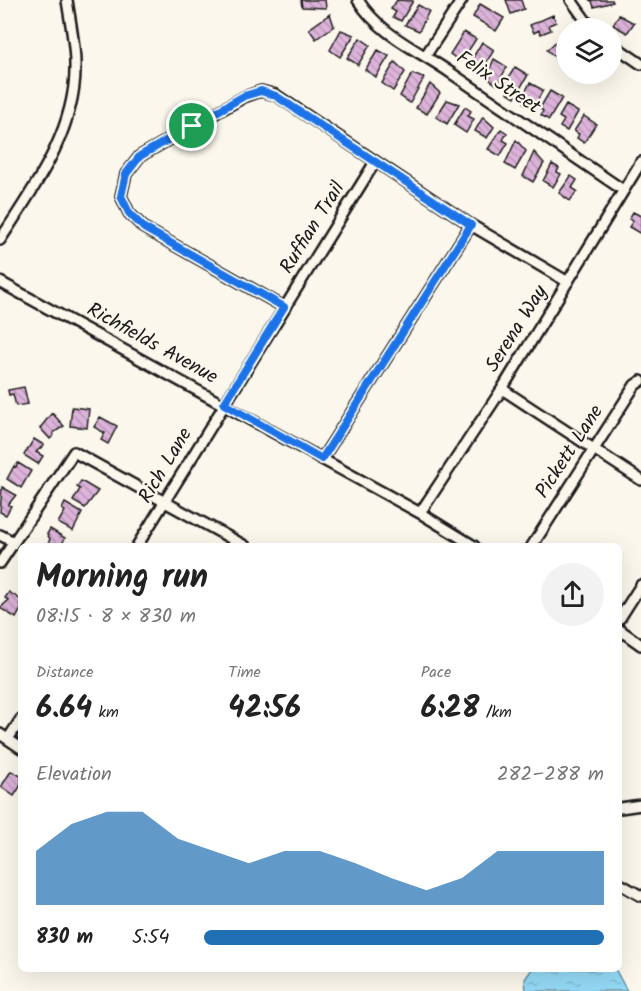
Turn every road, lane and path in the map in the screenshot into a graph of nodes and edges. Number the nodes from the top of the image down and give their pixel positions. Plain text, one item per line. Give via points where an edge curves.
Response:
1 (67, 0) edge
2 (358, 0) edge
3 (462, 0) edge
4 (570, 0) edge
5 (584, 18) edge
6 (622, 51) edge
7 (426, 56) junction
8 (641, 64) edge
9 (375, 162) junction
10 (641, 162) edge
11 (623, 190) junction
12 (471, 225) junction
13 (0, 240) edge
14 (0, 282) edge
15 (568, 282) junction
16 (284, 307) junction
17 (641, 381) edge
18 (502, 389) junction
19 (224, 404) junction
20 (592, 448) junction
21 (322, 459) junction
22 (641, 480) edge
23 (166, 503) junction
24 (420, 513) junction
25 (0, 535) edge
26 (14, 542) junction
27 (139, 543) edge
28 (239, 543) edge
29 (469, 543) edge
30 (534, 543) edge
31 (0, 563) edge
32 (641, 585) edge
33 (622, 615) edge
34 (622, 631) edge
35 (641, 645) edge
36 (18, 722) edge
37 (4, 737) edge
38 (18, 746) edge
39 (641, 805) edge
40 (622, 808) edge
41 (622, 885) edge
42 (641, 896) edge

1 - 13 street via 76,65 69,111 49,158
2 - 7 street, Felix Street via 383,31
3 - 7 street
4 - 5 street
6 - 8 street
7 - 11 street, Felix Street
9 - 12 street
9 - 16 street, Ruffian Trail
9 - 16 street via 276,96 261,91 244,96 140,156 126,174 121,196 129,213 144,228
10 - 11 street, Serena Way
11 - 15 street, Serena Way
12 - 15 street
12 - 21 street
14 - 19 street, Richfields Avenue
15 - 18 street, Serena Way
16 - 19 street, Ruffian Trail
17 - 20 street, Pickett Lane
18 - 20 street
18 - 24 street, Serena Way
19 - 21 street, Richfields Avenue
19 - 23 street, Rich Lane
20 - 22 street
20 - 30 street, Pickett Lane
21 - 24 street, Richfields Avenue
23 - 26 street via 74,452
23 - 27 street, Rich Lane
23 - 28 street
24 - 29 street, Richfields Avenue
25 - 26 street
26 - 31 street
32 - 33 street
34 - 35 street
36 - 37 street
37 - 38 street
39 - 40 street
41 - 42 street

